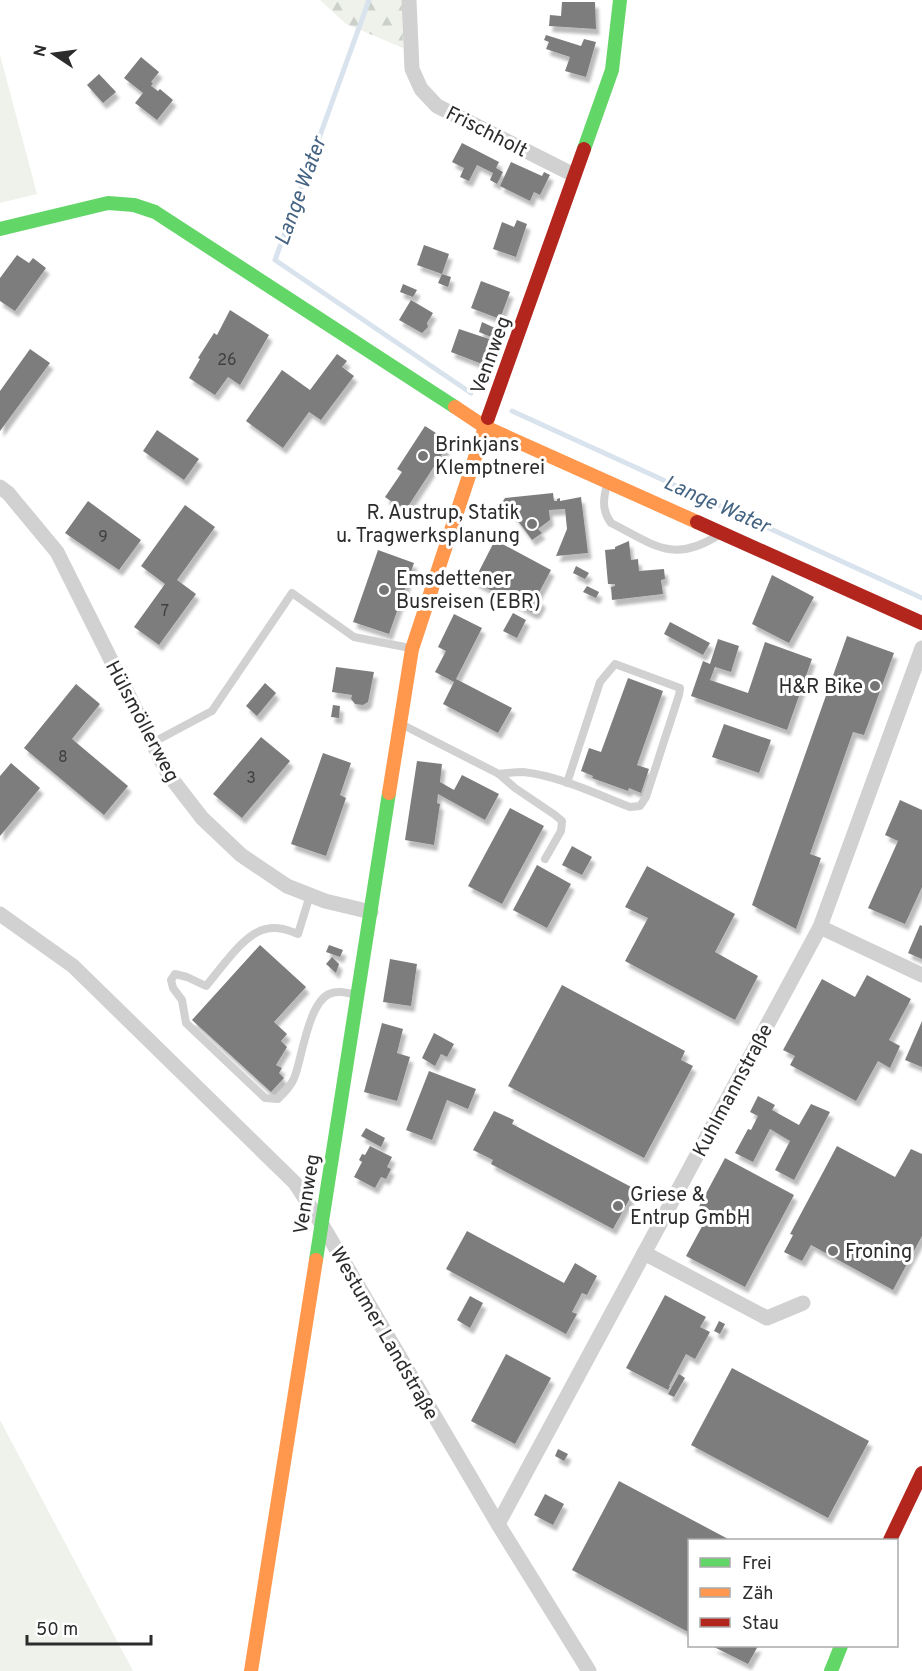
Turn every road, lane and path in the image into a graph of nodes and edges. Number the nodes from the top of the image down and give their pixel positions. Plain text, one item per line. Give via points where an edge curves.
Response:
1 (409, 0) edge
2 (620, 0) edge
3 (574, 175) junction
4 (0, 229) edge
5 (485, 427) junction
6 (608, 483) junction
7 (0, 487) edge
8 (721, 533) junction
9 (922, 623) edge
10 (922, 648) edge
11 (412, 649) junction
12 (400, 724) junction
13 (152, 742) junction
14 (499, 774) junction
15 (567, 783) junction
16 (545, 859) dead end
17 (310, 895) junction
18 (371, 912) junction
19 (0, 914) edge
20 (820, 927) junction
21 (922, 975) edge
22 (358, 996) junction
23 (321, 1223) junction
24 (644, 1253) junction
25 (803, 1303) dead end
26 (922, 1473) edge
27 (498, 1524) junction
28 (890, 1539) edge
29 (841, 1647) edge
30 (252, 1671) edge
31 (590, 1671) edge
32 (831, 1671) edge

1 - 3 street, Frischholt via 412,69 421,89 437,106
2 - 3 street, Vennweg via 612,69
3 - 5 street, Vennweg
4 - 5 street via 108,203 135,205 154,212
5 - 6 street
5 - 11 street, Vennweg
6 - 8 street
6 - 8 lane via 603,497 608,519 652,543 683,551
7 - 13 street, Hülsmöllerweg via 57,552
8 - 9 street
10 - 20 street, Kuhlmannstraße
11 - 12 street, Vennweg
11 - 13 lane via 354,637 292,593 212,711
12 - 14 lane
12 - 18 street, Vennweg
13 - 17 street, Hülsmöllerweg via 168,774 202,818 241,855 287,886
14 - 15 lane via 522,772
14 - 16 lane via 562,821 561,831
15 - 15 lane via 630,807 640,806 680,687 615,664 600,682
17 - 18 street, Hülsmöllerweg
17 - 22 lane via 298,934 267,928 252,933 206,986 175,974 171,980 182,1000 186,1023 265,1098 278,1099 294,1078 318,1004 327,995 339,992
18 - 22 street, Vennweg
19 - 23 street, Westumer Landstraße via 73,966 295,1183
20 - 21 street
20 - 24 street, Kuhlmannstraße
22 - 23 street, Vennweg
23 - 27 street, Westumer Landstraße
23 - 30 street, Vennweg
24 - 25 street via 767,1318
24 - 27 street, Kuhlmannstraße
26 - 28 street
27 - 31 street, Westumer Landstraße
29 - 32 street

